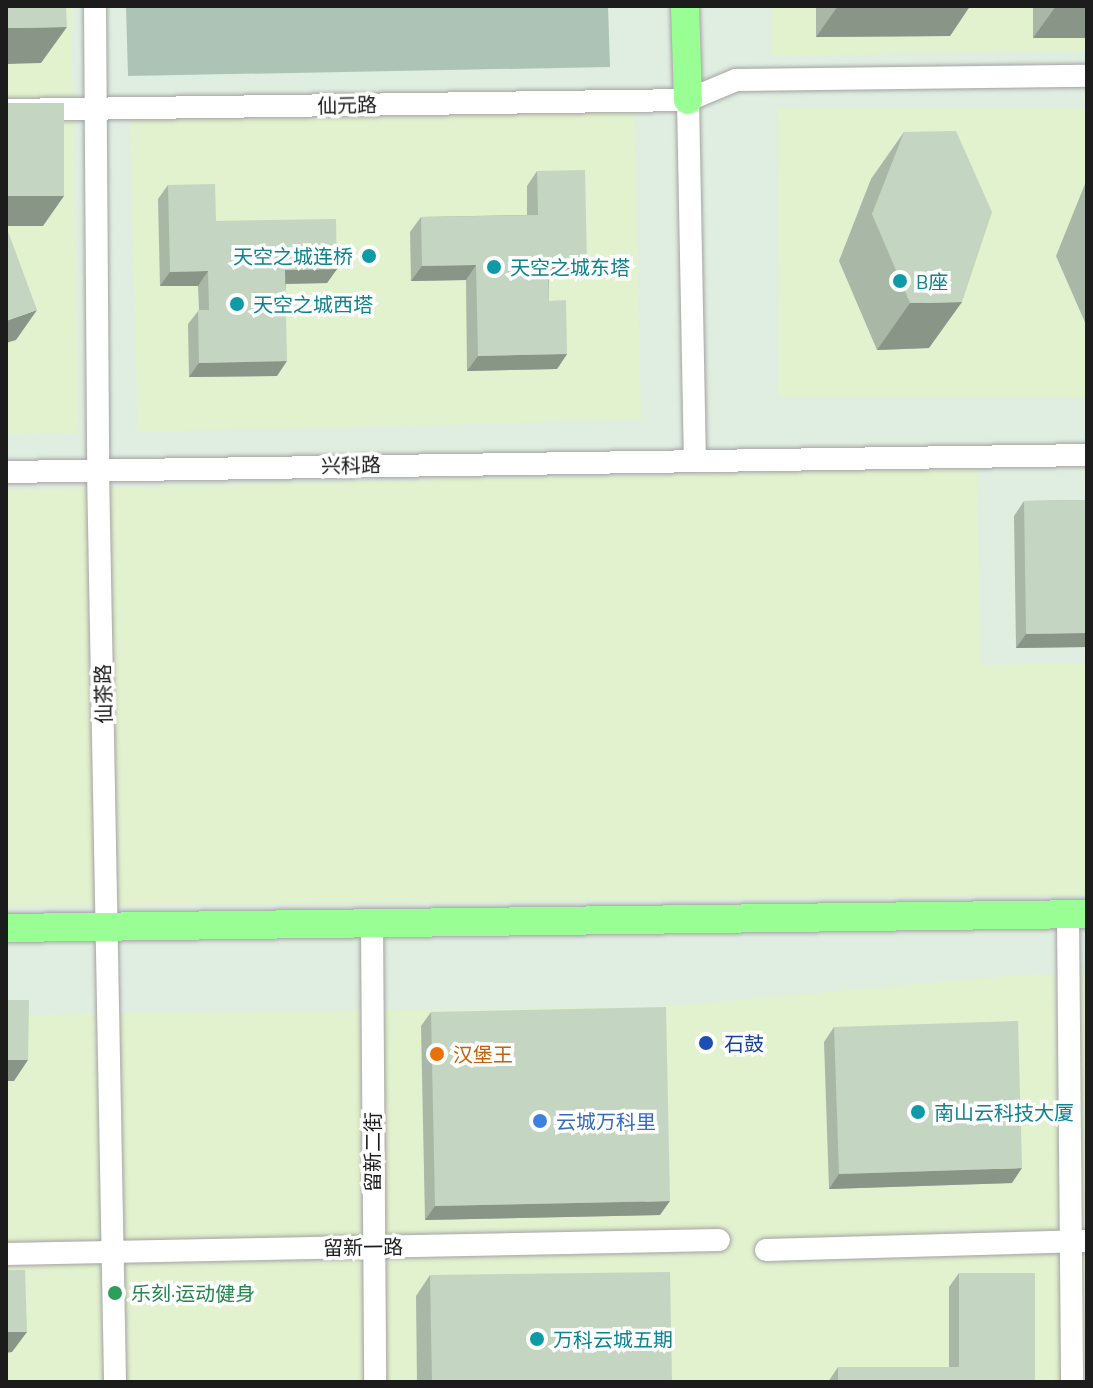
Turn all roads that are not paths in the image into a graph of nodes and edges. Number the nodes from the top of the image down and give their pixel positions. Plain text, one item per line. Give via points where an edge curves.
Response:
1 (95, 6) edge
2 (685, 6) edge
3 (1087, 76) edge
4 (688, 100) junction
5 (98, 109) junction
6 (6, 110) edge
7 (1087, 455) edge
8 (695, 460) junction
9 (98, 470) junction
10 (6, 472) edge
11 (1078, 914) edge
12 (372, 923) junction
13 (107, 926) junction
14 (6, 928) edge
15 (719, 1240) dead end
16 (1080, 1241) edge
17 (372, 1246) junction
18 (766, 1250) dead end
19 (113, 1251) junction
20 (6, 1254) edge
21 (115, 1382) edge
22 (375, 1382) edge
23 (1072, 1382) edge

1 - 5 street, 仙茶路
2 - 4 main road
3 - 4 street via 736,80
4 - 5 street, 仙元路
4 - 8 street
5 - 6 street, 仙元路
5 - 9 street, 仙茶路
7 - 8 street, 兴科路
8 - 9 street, 兴科路
9 - 10 street, 兴科路
9 - 13 street, 仙茶路
11 - 12 main road
11 - 16 street
12 - 13 main road
12 - 17 street, 留新二街
13 - 14 main road
13 - 19 street, 仙茶路
15 - 17 street, 留新一路
16 - 18 street
16 - 23 street
17 - 19 street, 留新一路
17 - 22 street, 留新二街
19 - 20 street, 留新一路
19 - 21 street, 仙茶路

